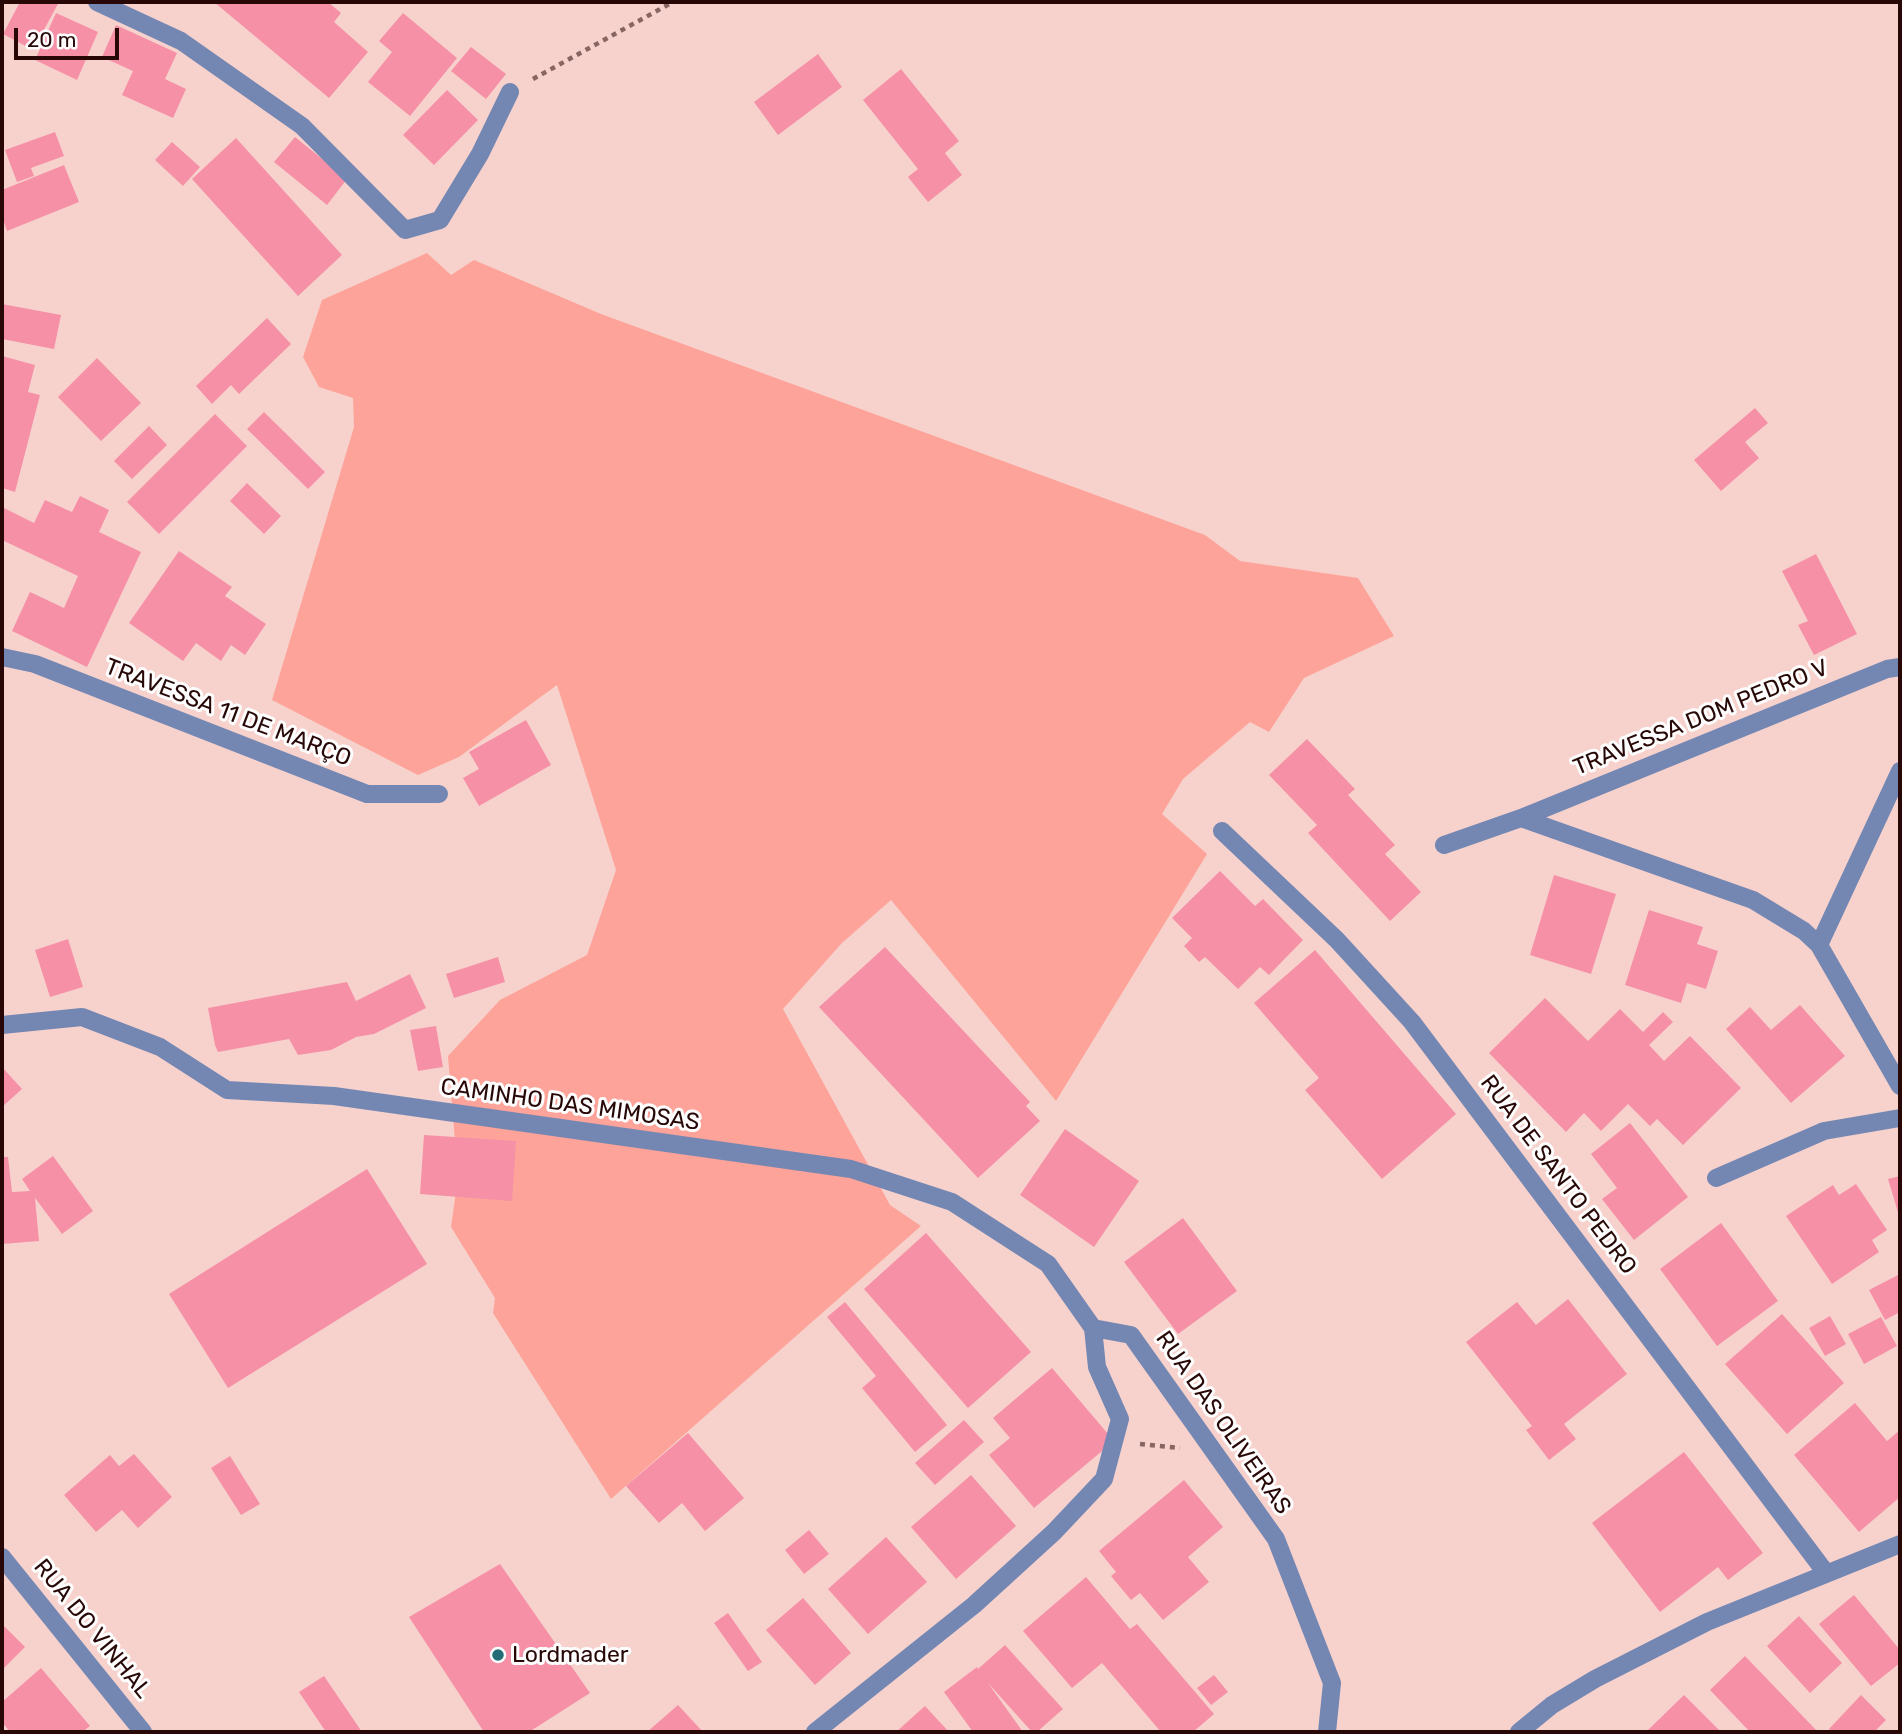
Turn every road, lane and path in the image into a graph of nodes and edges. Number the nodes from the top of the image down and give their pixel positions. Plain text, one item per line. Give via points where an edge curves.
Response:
1 (97, 2) edge
2 (673, 2) edge
3 (510, 92) joint
4 (2, 657) edge
5 (1900, 667) edge
6 (1900, 771) edge
7 (439, 794) dead end
8 (1521, 818) junction
9 (1222, 831) dead end
10 (1444, 845) dead end
11 (1819, 945) junction
12 (2, 1025) edge
13 (1900, 1086) edge
14 (1900, 1118) edge
15 (1716, 1178) dead end
16 (1093, 1328) junction
17 (1114, 1441) junction
18 (1213, 1451) junction
19 (1900, 1544) edge
20 (2, 1557) edge
21 (1826, 1573) junction
22 (143, 1732) edge
23 (815, 1732) edge
24 (1327, 1732) edge
25 (1519, 1732) edge

1 - 3 street via 181,41 302,126 405,230 440,220
2 - 3 path
4 - 7 street, TRAVESSA 11 DE MARÇO via 35,664 367,794
5 - 8 street, TRAVESSA DOM PEDRO V
6 - 11 street
8 - 10 street, TRAVESSA DOM PEDRO V
8 - 11 street via 1753,901 1804,930
9 - 21 street, RUA DE SANTO PEDRO via 1337,940 1412,1022
11 - 13 street
12 - 16 street, CAMINHO DAS MIMOSAS via 82,1017 160,1047 227,1090 334,1096 852,1169 952,1202 1048,1264
14 - 15 street via 1824,1131
16 - 17 street via 1097,1367 1120,1419
16 - 18 street, RUA DAS OLIVEIRAS via 1131,1335
17 - 18 path
17 - 23 street via 1104,1479 1054,1532 974,1605
18 - 24 street, RUA DAS OLIVEIRAS via 1276,1539 1332,1683
19 - 21 street
20 - 22 street, RUA DO VINHAL
21 - 25 street via 1707,1622 1595,1679

